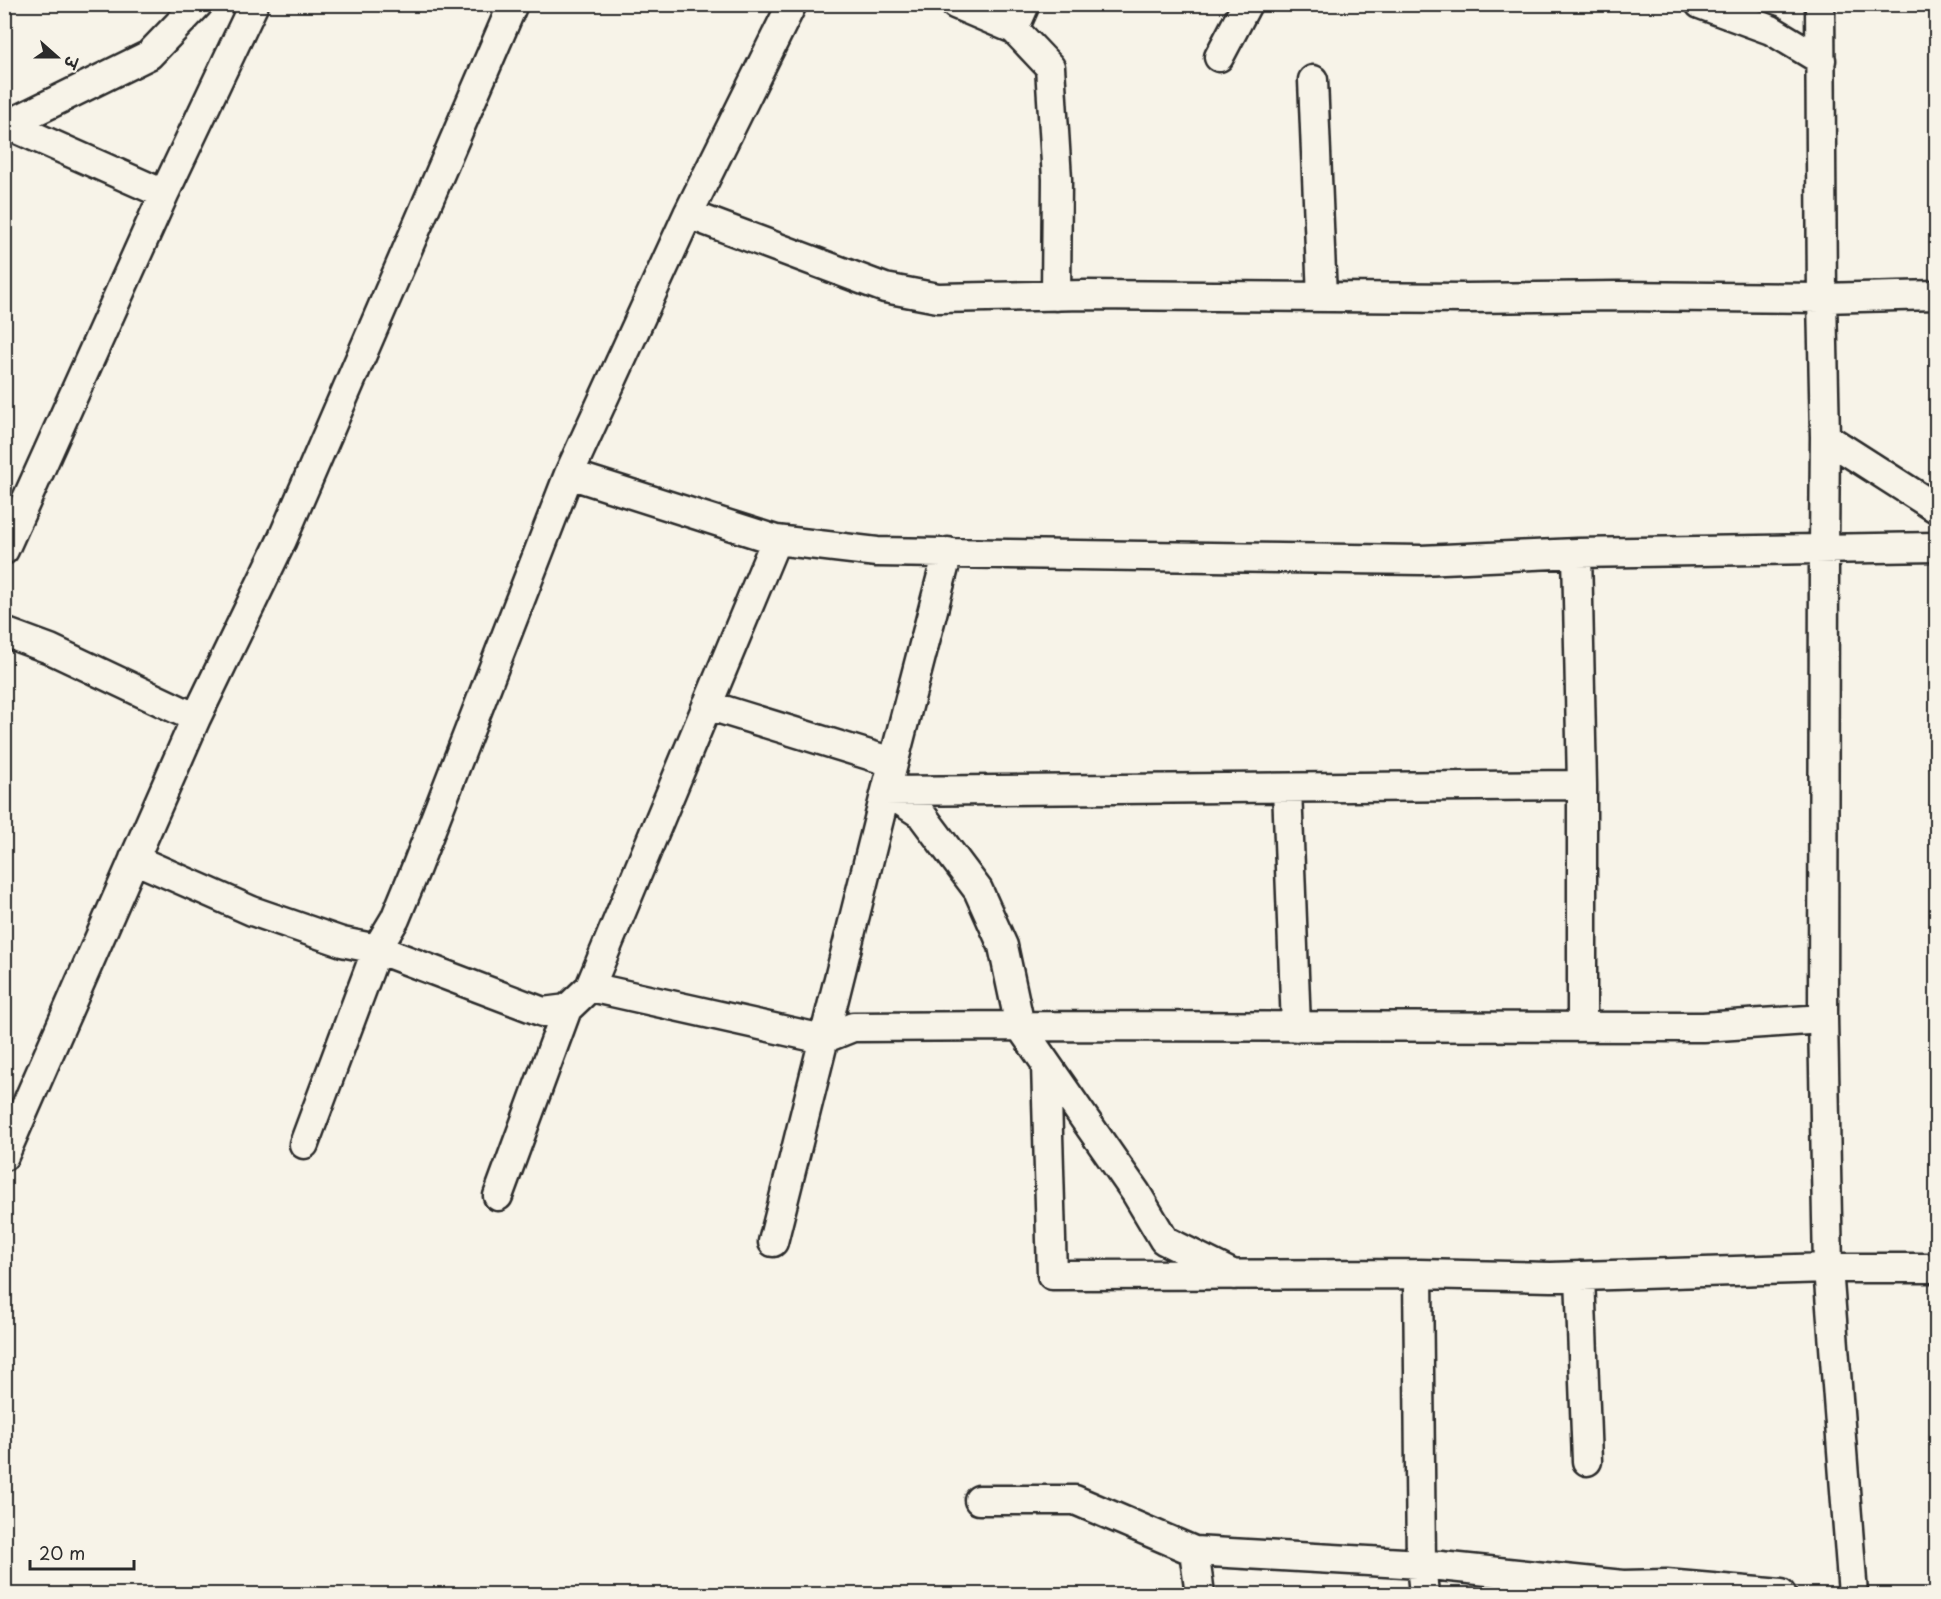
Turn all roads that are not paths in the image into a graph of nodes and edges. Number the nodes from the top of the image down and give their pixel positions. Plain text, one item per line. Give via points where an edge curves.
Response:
1 (198, 4) edge
2 (254, 4) edge
3 (513, 4) edge
4 (792, 4) edge
5 (955, 4) edge
6 (1247, 4) edge
7 (1700, 4) edge
8 (1820, 4) edge
9 (1019, 17) edge
10 (1219, 57) dead end
11 (1821, 60) junction
12 (1313, 80) dead end
13 (6, 124) edge
14 (164, 194) junction
15 (688, 214) junction
16 (1936, 295) edge
17 (1056, 296) junction
18 (1322, 297) junction
19 (1822, 298) junction
20 (1826, 437) junction
21 (569, 474) junction
22 (1936, 508) edge
23 (776, 540) junction
24 (1936, 548) edge
25 (4, 550) edge
26 (1824, 550) junction
27 (948, 552) junction
28 (1577, 553) junction
29 (4, 632) edge
30 (707, 705) junction
31 (196, 718) junction
32 (892, 762) junction
33 (1582, 786) junction
34 (1287, 788) junction
35 (886, 791) junction
36 (134, 858) junction
37 (377, 949) junction
38 (590, 987) junction
39 (567, 1009) junction
40 (1823, 1019) junction
41 (1020, 1026) junction
42 (1296, 1027) junction
43 (1582, 1027) junction
44 (823, 1040) junction
45 (1046, 1064) junction
46 (304, 1144) dead end
47 (4, 1156) edge
48 (498, 1196) dead end
49 (773, 1242) dead end
50 (1828, 1268) junction
51 (1936, 1268) edge
52 (1418, 1274) junction
53 (1234, 1275) junction
54 (1580, 1276) junction
55 (1587, 1461) dead end
56 (979, 1500) dead end
57 (1194, 1551) junction
58 (1421, 1564) junction
59 (1624, 1590) edge
60 (1200, 1594) edge
61 (1424, 1594) edge
62 (1781, 1594) edge
63 (1853, 1594) edge

1 - 13 street via 149,55
2 - 14 street
3 - 31 street via 282,540
4 - 15 street
5 - 9 street
6 - 10 street
7 - 11 street via 1771,30
8 - 11 street
9 - 17 street via 1050,67 1057,179
11 - 19 street
12 - 18 street
13 - 14 street
14 - 25 street
15 - 17 street via 885,288 938,298
15 - 21 street
16 - 19 street
17 - 18 street
18 - 19 street
19 - 20 street
20 - 22 street
20 - 26 street
21 - 23 street
21 - 37 street via 408,888
23 - 27 street via 877,552
23 - 30 street
24 - 26 street
26 - 28 street
26 - 40 street
27 - 28 street via 1421,560
27 - 32 street
28 - 33 street
29 - 31 street via 50,649
30 - 32 street
30 - 38 street
31 - 36 street
32 - 35 street
33 - 34 street
33 - 43 street
34 - 35 street
34 - 42 street
35 - 41 street via 921,814 978,890 1003,946
35 - 44 street
36 - 37 street via 252,911 342,942
36 - 47 street
37 - 39 street via 543,1012
37 - 46 street
38 - 39 street
38 - 44 street
39 - 48 street
40 - 43 street via 1703,1027
40 - 50 street
41 - 42 street
41 - 44 street via 853,1027
41 - 45 street
42 - 43 street
44 - 49 street
45 - 53 street via 1164,1240
45 - 53 street via 1052,1275
50 - 51 street
50 - 54 street
50 - 63 street
52 - 53 street
52 - 54 street
52 - 58 street
54 - 55 street
56 - 57 street via 1075,1500
57 - 58 street
57 - 60 street
58 - 59 street
58 - 61 street
59 - 62 street via 1666,1584

